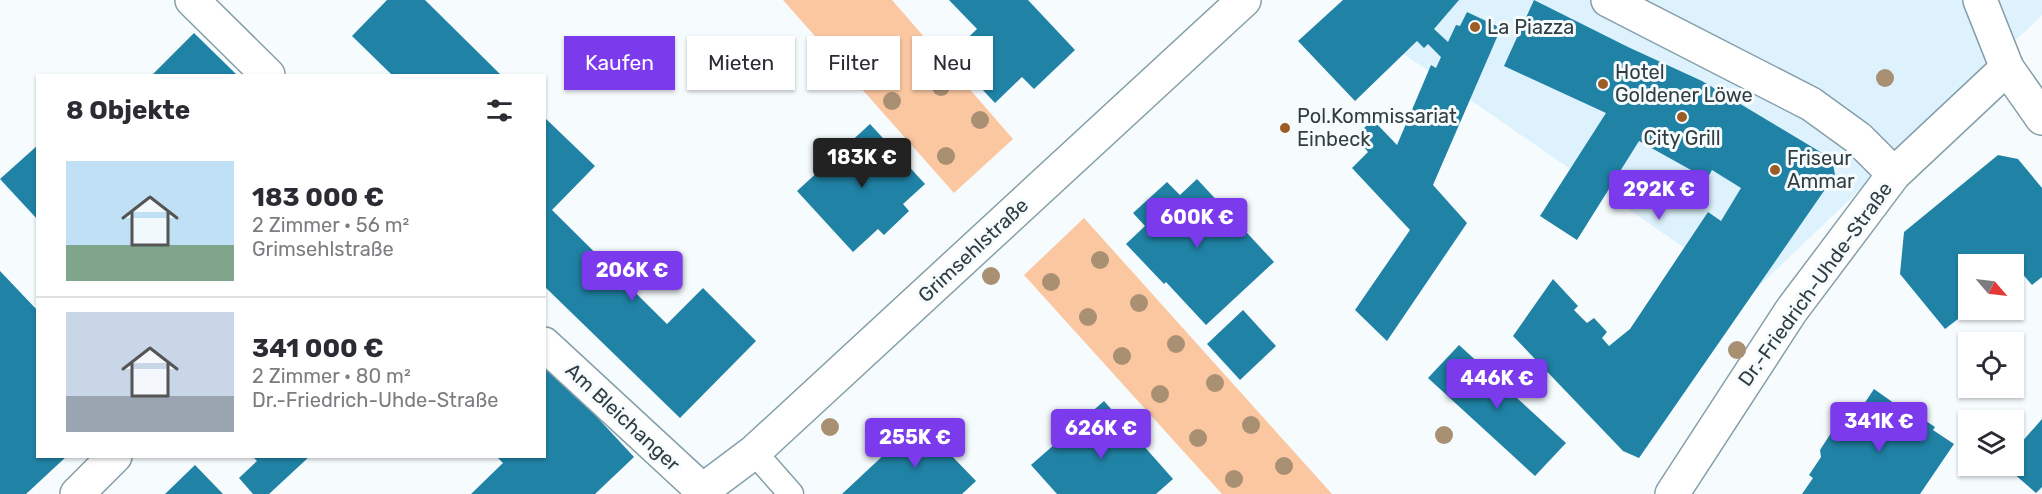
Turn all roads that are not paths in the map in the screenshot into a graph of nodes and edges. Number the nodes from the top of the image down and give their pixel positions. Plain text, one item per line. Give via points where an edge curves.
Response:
1 (192, 0) edge
2 (1244, 0) edge
3 (1608, 0) edge
4 (1980, 0) edge
5 (2007, 68) junction
6 (267, 74) edge
7 (2042, 118) edge
8 (1894, 174) junction
9 (546, 346) edge
10 (754, 452) junction
11 (113, 458) edge
12 (700, 492) edge
13 (78, 494) edge
14 (790, 494) edge
15 (1672, 494) edge

1 - 6 street
2 - 10 street, Grimsehlstraße
3 - 8 street via 1811,104 1858,138
4 - 5 street
5 - 7 street
5 - 8 street, Dr.-Friedrich-Uhde-Straße
8 - 15 street, Dr.-Friedrich-Uhde-Straße via 1791,311
9 - 12 street, Am Bleichanger
10 - 12 street, Grimsehlstraße
10 - 14 lane
11 - 13 street

